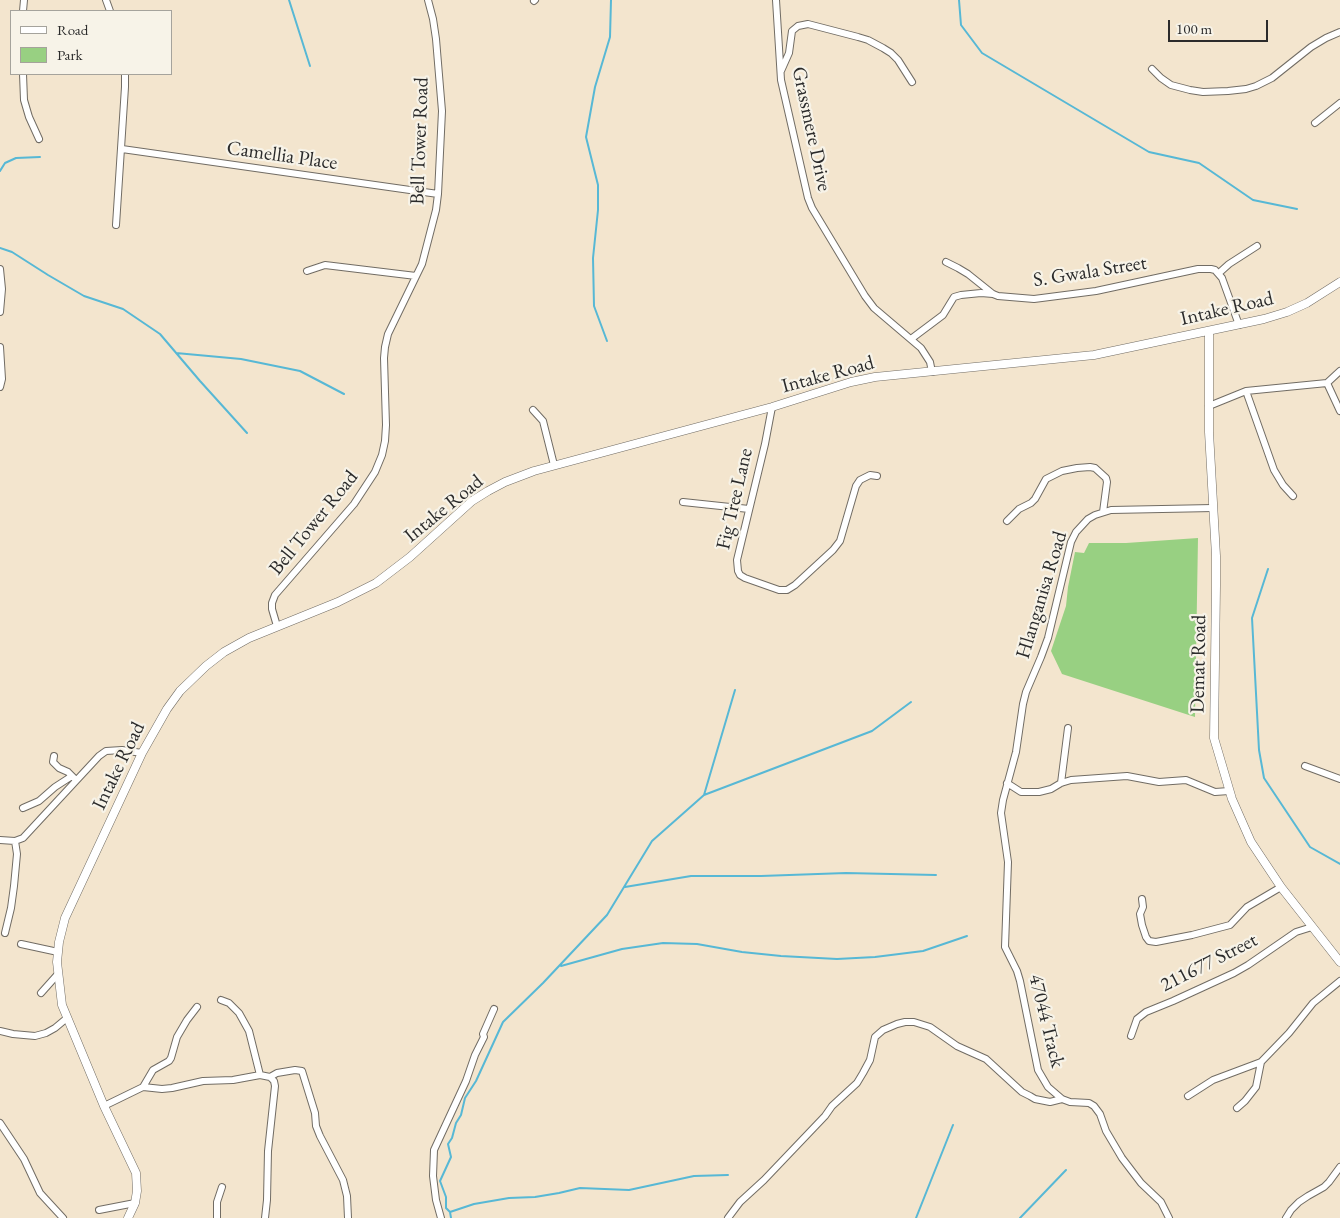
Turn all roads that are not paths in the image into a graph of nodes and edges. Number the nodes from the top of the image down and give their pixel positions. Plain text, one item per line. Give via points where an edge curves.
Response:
1 (428, 0) edge
2 (776, 0) edge
3 (1340, 32) edge
4 (1152, 69) dead end
5 (780, 72) junction
6 (23, 75) edge
7 (125, 75) edge
8 (912, 82) dead end
9 (1340, 103) edge
10 (1314, 123) dead end
11 (39, 139) dead end
12 (122, 149) junction
13 (438, 194) junction
14 (116, 225) dead end
15 (1258, 246) dead end
16 (946, 262) dead end
17 (0, 269) edge
18 (307, 271) dead end
19 (1219, 273) junction
20 (416, 276) junction
21 (1340, 282) edge
22 (993, 294) junction
23 (0, 312) edge
24 (1239, 325) junction
25 (1209, 331) junction
26 (912, 339) junction
27 (0, 347) edge
28 (932, 372) junction
29 (1340, 372) edge
30 (1328, 383) junction
31 (0, 387) edge
32 (1246, 391) junction
33 (1209, 406) junction
34 (772, 407) junction
35 (533, 410) dead end
36 (1340, 411) edge
37 (554, 466) junction
38 (877, 476) dead end
39 (1293, 496) dead end
40 (683, 502) dead end
41 (1213, 508) junction
42 (749, 509) junction
43 (1103, 512) junction
44 (1007, 521) dead end
45 (277, 626) junction
46 (1068, 728) dead end
47 (142, 753) junction
48 (54, 756) dead end
49 (1305, 766) dead end
50 (74, 778) junction
51 (1340, 780) edge
52 (1007, 783) junction
53 (1061, 783) junction
54 (1229, 791) junction
55 (23, 808) dead end
56 (1004, 836) joint
57 (0, 840) edge
58 (15, 840) junction
59 (1281, 887) junction
60 (1142, 899) dead end
61 (1312, 927) junction
62 (5, 934) dead end
63 (21, 944) dead end
64 (58, 952) junction
65 (1340, 962) edge
66 (58, 974) junction
67 (1340, 981) edge
68 (41, 992) dead end
69 (221, 1000) dead end
70 (197, 1007) dead end
71 (494, 1009) dead end
72 (67, 1018) junction
73 (0, 1031) edge
74 (1130, 1036) dead end
75 (1261, 1062) junction
76 (260, 1075) junction
77 (270, 1077) junction
78 (143, 1086) junction
79 (1188, 1096) dead end
80 (1062, 1099) junction
81 (104, 1106) junction
82 (1237, 1108) dead end
83 (0, 1123) edge
84 (1340, 1167) edge
85 (222, 1186) dead end
86 (135, 1203) junction
87 (99, 1210) dead end
88 (63, 1218) edge
89 (128, 1218) edge
90 (217, 1218) edge
91 (265, 1218) edge
92 (348, 1218) edge
93 (441, 1218) edge
94 (728, 1218) edge
95 (1170, 1218) edge
96 (1286, 1218) edge

1 - 13 street, Bell Tower Road via 436,39 442,111
2 - 5 street, Grassmere Drive
3 - 4 street via 1311,47 1272,78 1246,89 1228,92 1190,90 1171,85
5 - 8 street via 789,53 792,31 808,24 868,40 883,48 898,60
5 - 26 street, Grassmere Drive via 812,208 874,308
6 - 11 street via 24,100
7 - 12 street
9 - 10 street
12 - 13 street, Camellia Place
12 - 14 street
13 - 20 street, Bell Tower Road via 422,264
15 - 19 street
16 - 22 street, S. Gwala Street
17 - 23 street
18 - 20 street via 325,265
19 - 22 street, S. Gwala Street via 1198,269 1096,291 1044,298
19 - 24 street
20 - 45 street, Bell Tower Road via 388,334 385,348 386,425 382,455 354,504 275,595 272,609
21 - 24 street, Intake Road via 1287,312
22 - 26 street via 954,297 943,316
24 - 25 street, Intake Road
25 - 28 street, Intake Road via 1094,355
25 - 33 street, Demat Road
26 - 28 street, Grassmere Drive via 926,355
27 - 31 street
28 - 34 street, Intake Road via 852,382
29 - 30 street
30 - 32 street
30 - 36 street
32 - 33 street
32 - 39 street via 1274,470
33 - 41 street, Demat Road
34 - 37 street, Intake Road
34 - 42 street, Fig Tree Lane
35 - 37 street via 543,421
37 - 45 street, Intake Road via 505,482 472,501 376,583
38 - 42 street, Fig Tree Lane via 865,477 856,486 840,541 833,550 786,590 745,578 738,571 737,560
40 - 42 street
41 - 43 street, Hlanganisa Road
41 - 54 street, Demat Road via 1216,586 1214,738
43 - 44 street via 1106,478 1095,468 1077,468 1046,479 1035,499
43 - 52 street, Hlanganisa Road via 1082,524 1071,542 1048,638 1022,704 1016,752
45 - 47 street, Intake Road via 224,652 194,677 167,709
46 - 53 street
47 - 50 street via 106,751
47 - 64 street, Intake Road via 65,918
48 - 50 street via 53,762
49 - 51 street
50 - 55 street
50 - 58 street via 23,838
52 - 53 street via 1028,793 1051,790
52 - 56 street, Hlanganisa Road via 1001,814
53 - 54 street via 1128,776 1159,782 1186,780 1215,792
54 - 59 street, Demat Road via 1251,842
56 - 80 street, 47044 Track via 1008,862 1005,947 1020,981 1038,1070 1048,1087
57 - 58 street
58 - 62 street via 14,886
59 - 60 street via 1247,907 1230,925 1156,942 1149,941 1144,931 1140,918
59 - 61 street, Demat Road
61 - 65 street, Demat Road
61 - 74 street, 211677 Street via 1296,932 1234,972 1146,1012 1137,1019
63 - 64 street
64 - 66 street, Intake Road
66 - 68 street
66 - 72 street, Intake Road
67 - 75 street via 1313,1003
69 - 76 street via 229,1003 249,1031
70 - 78 street via 177,1037 171,1058 154,1070
71 - 93 street via 434,1150 433,1176
72 - 73 street via 55,1028 35,1036
72 - 81 street, Intake Road
75 - 79 street via 1213,1080
75 - 82 street via 1256,1087
76 - 77 street
76 - 78 street via 162,1089
77 - 91 street via 275,1086
77 - 92 street via 302,1071 316,1126 343,1180
78 - 81 street
80 - 94 street via 1050,1102 1035,1099 1022,1092 986,1059 957,1046 930,1027 914,1022 897,1024 876,1037 870,1060 857,1083
80 - 95 street via 1094,1106 1122,1158 1161,1202
81 - 86 street, Intake Road via 136,1173
83 - 88 street via 24,1159 40,1193
84 - 96 street via 1330,1182 1299,1202
85 - 90 street via 216,1202
86 - 87 street
86 - 89 street, Intake Road

